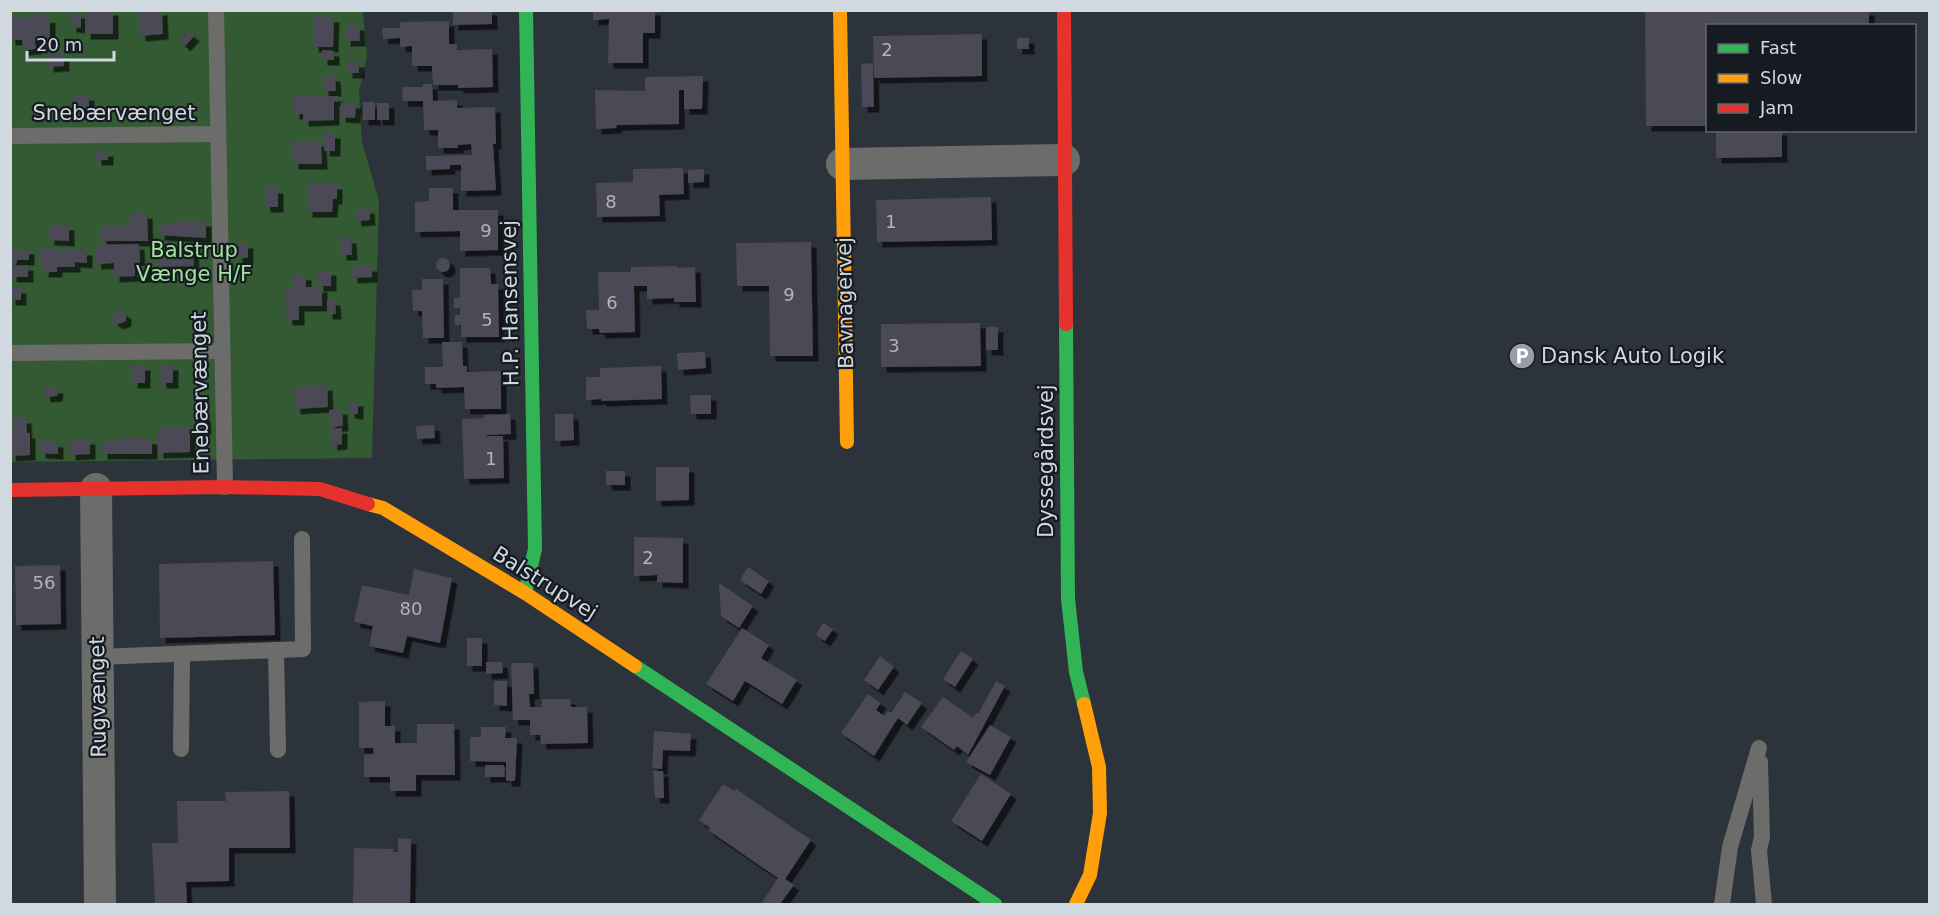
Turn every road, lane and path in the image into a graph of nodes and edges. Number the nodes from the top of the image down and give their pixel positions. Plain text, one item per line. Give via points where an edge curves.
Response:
1 (216, 10) edge
2 (526, 10) edge
3 (840, 10) edge
4 (1064, 10) edge
5 (217, 134) junction
6 (10, 136) edge
7 (1064, 160) junction
8 (842, 164) junction
9 (222, 351) junction
10 (10, 353) edge
11 (847, 442) dead end
12 (225, 487) junction
13 (96, 489) junction
14 (10, 490) edge
15 (302, 539) dead end
16 (525, 593) junction
17 (276, 651) junction
18 (182, 654) junction
19 (98, 657) junction
20 (181, 749) dead end
21 (278, 750) dead end
22 (100, 904) edge
23 (995, 904) edge
24 (1076, 904) edge
25 (1722, 904) edge
26 (1764, 904) edge

1 - 5 lane, Enebærvænget
2 - 16 street, H.P. Hansensvej via 535,549
3 - 8 street, Bavnagervej
4 - 7 street, Dyssegårdsvej
5 - 6 lane, Snebærvænget
5 - 9 lane, Enebærvænget
7 - 8 street
7 - 24 street, Dyssegårdsvej via 1068,598 1076,672 1100,767 1100,813 1090,875
8 - 11 street, Bavnagervej
9 - 10 lane
9 - 12 lane, Enebærvænget
12 - 13 street, Balstrupvej
12 - 16 street, Balstrupvej via 320,489 383,508
13 - 14 street, Balstrupvej
13 - 19 street, Rugvænget
15 - 17 lane via 303,649
16 - 23 street, Balstrupvej
17 - 18 lane
17 - 21 lane
18 - 19 lane
18 - 20 lane
19 - 22 street, Rugvænget
25 - 26 lane via 1730,847 1759,748 1759,850

